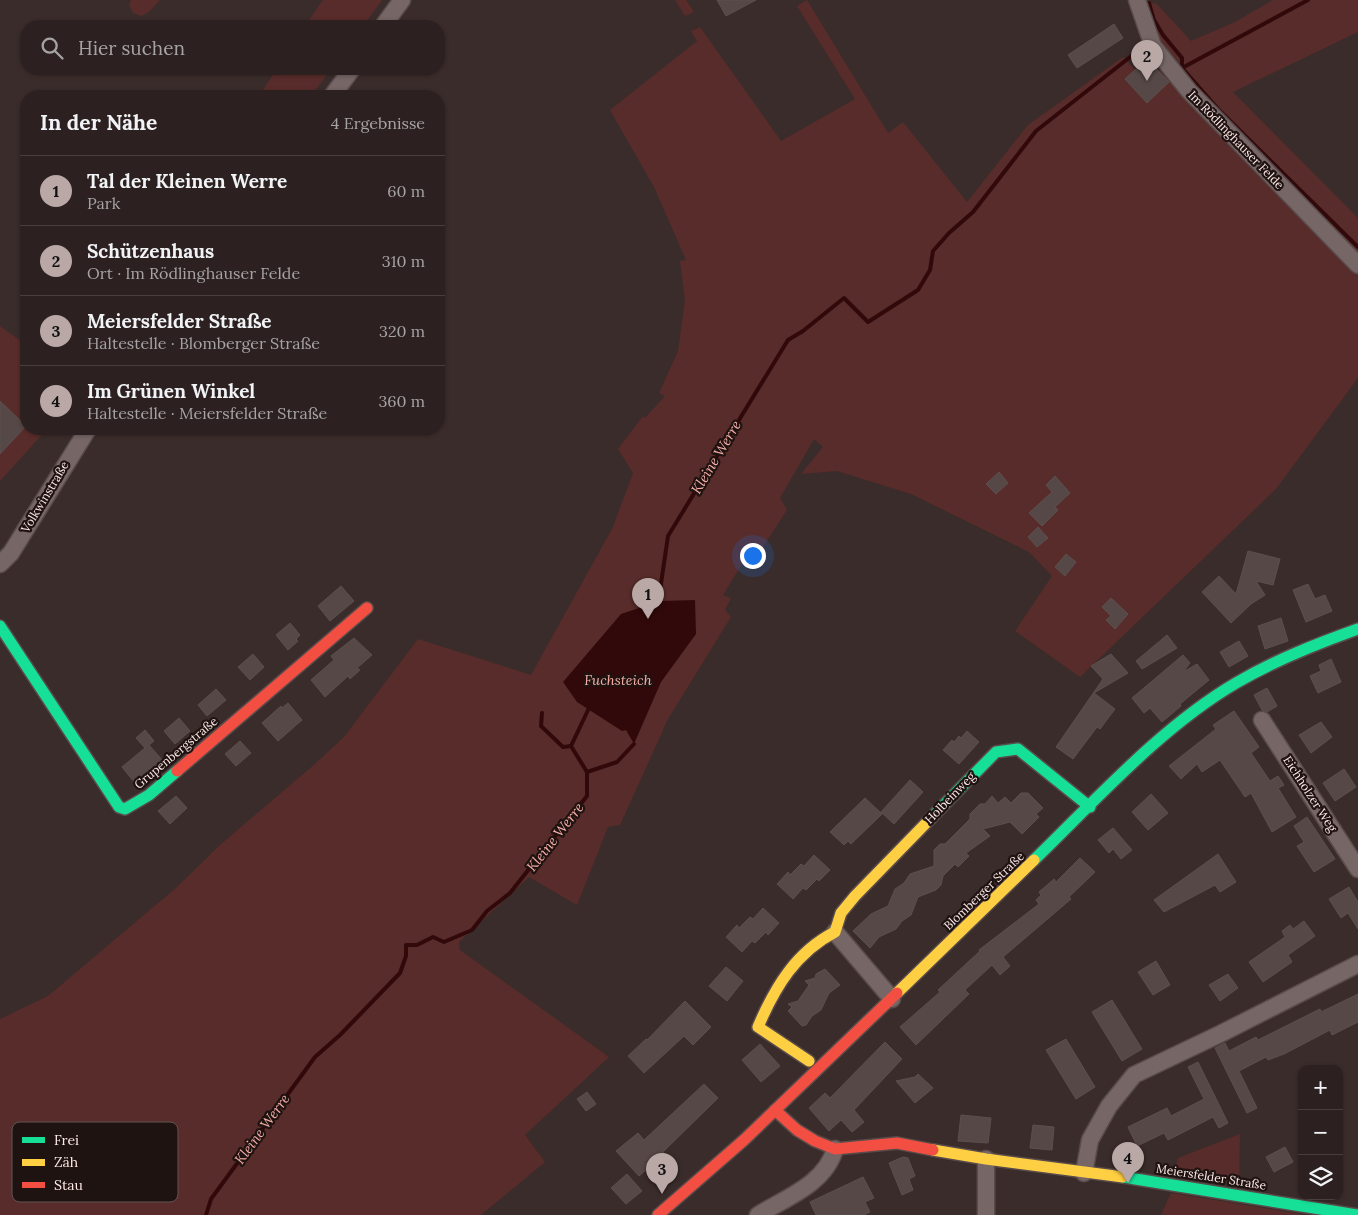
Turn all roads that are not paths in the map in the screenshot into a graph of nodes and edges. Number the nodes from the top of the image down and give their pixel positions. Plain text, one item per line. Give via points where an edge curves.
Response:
1 (402, 0) edge
2 (1137, 0) edge
3 (387, 20) edge
4 (348, 75) edge
5 (336, 90) edge
6 (1358, 265) edge
7 (84, 435) edge
8 (0, 564) edge
9 (367, 608) dead end
10 (0, 626) edge
11 (1358, 629) edge
12 (1262, 720) dead end
13 (1090, 806) junction
14 (1358, 869) edge
15 (835, 932) junction
16 (1358, 964) edge
17 (892, 999) junction
18 (808, 1061) dead end
19 (775, 1110) junction
20 (835, 1149) junction
21 (986, 1159) junction
22 (1084, 1173) junction
23 (658, 1215) edge
24 (758, 1215) edge
25 (986, 1215) edge
26 (1357, 1215) edge

1 - 3 street
2 - 6 street, Im Rödlinghauser Felde via 1153,46 1189,91
4 - 5 street
7 - 8 street, Volkwinstraße via 11,552
9 - 10 street, Grupenbergstraße via 149,795 125,809 119,807
11 - 13 street, Blomberger Straße via 1284,659 1229,688 1159,742
12 - 14 street, Eichholzer Weg
13 - 15 street, Holbeinweg via 1018,750 996,752 855,896 841,913
13 - 17 street, Blomberger Straße
15 - 17 street
15 - 18 street via 813,945 781,980 769,998 758,1027
16 - 22 street via 1134,1075 1109,1106 1090,1140
17 - 19 street, Blomberger Straße
19 - 20 street, Meiersfelder Straße via 797,1130
19 - 23 street, Blomberger Straße
20 - 21 street, Meiersfelder Straße via 897,1143
20 - 24 street via 831,1162 819,1178
21 - 22 street, Meiersfelder Straße
21 - 25 street
22 - 26 street, Meiersfelder Straße via 1146,1180

